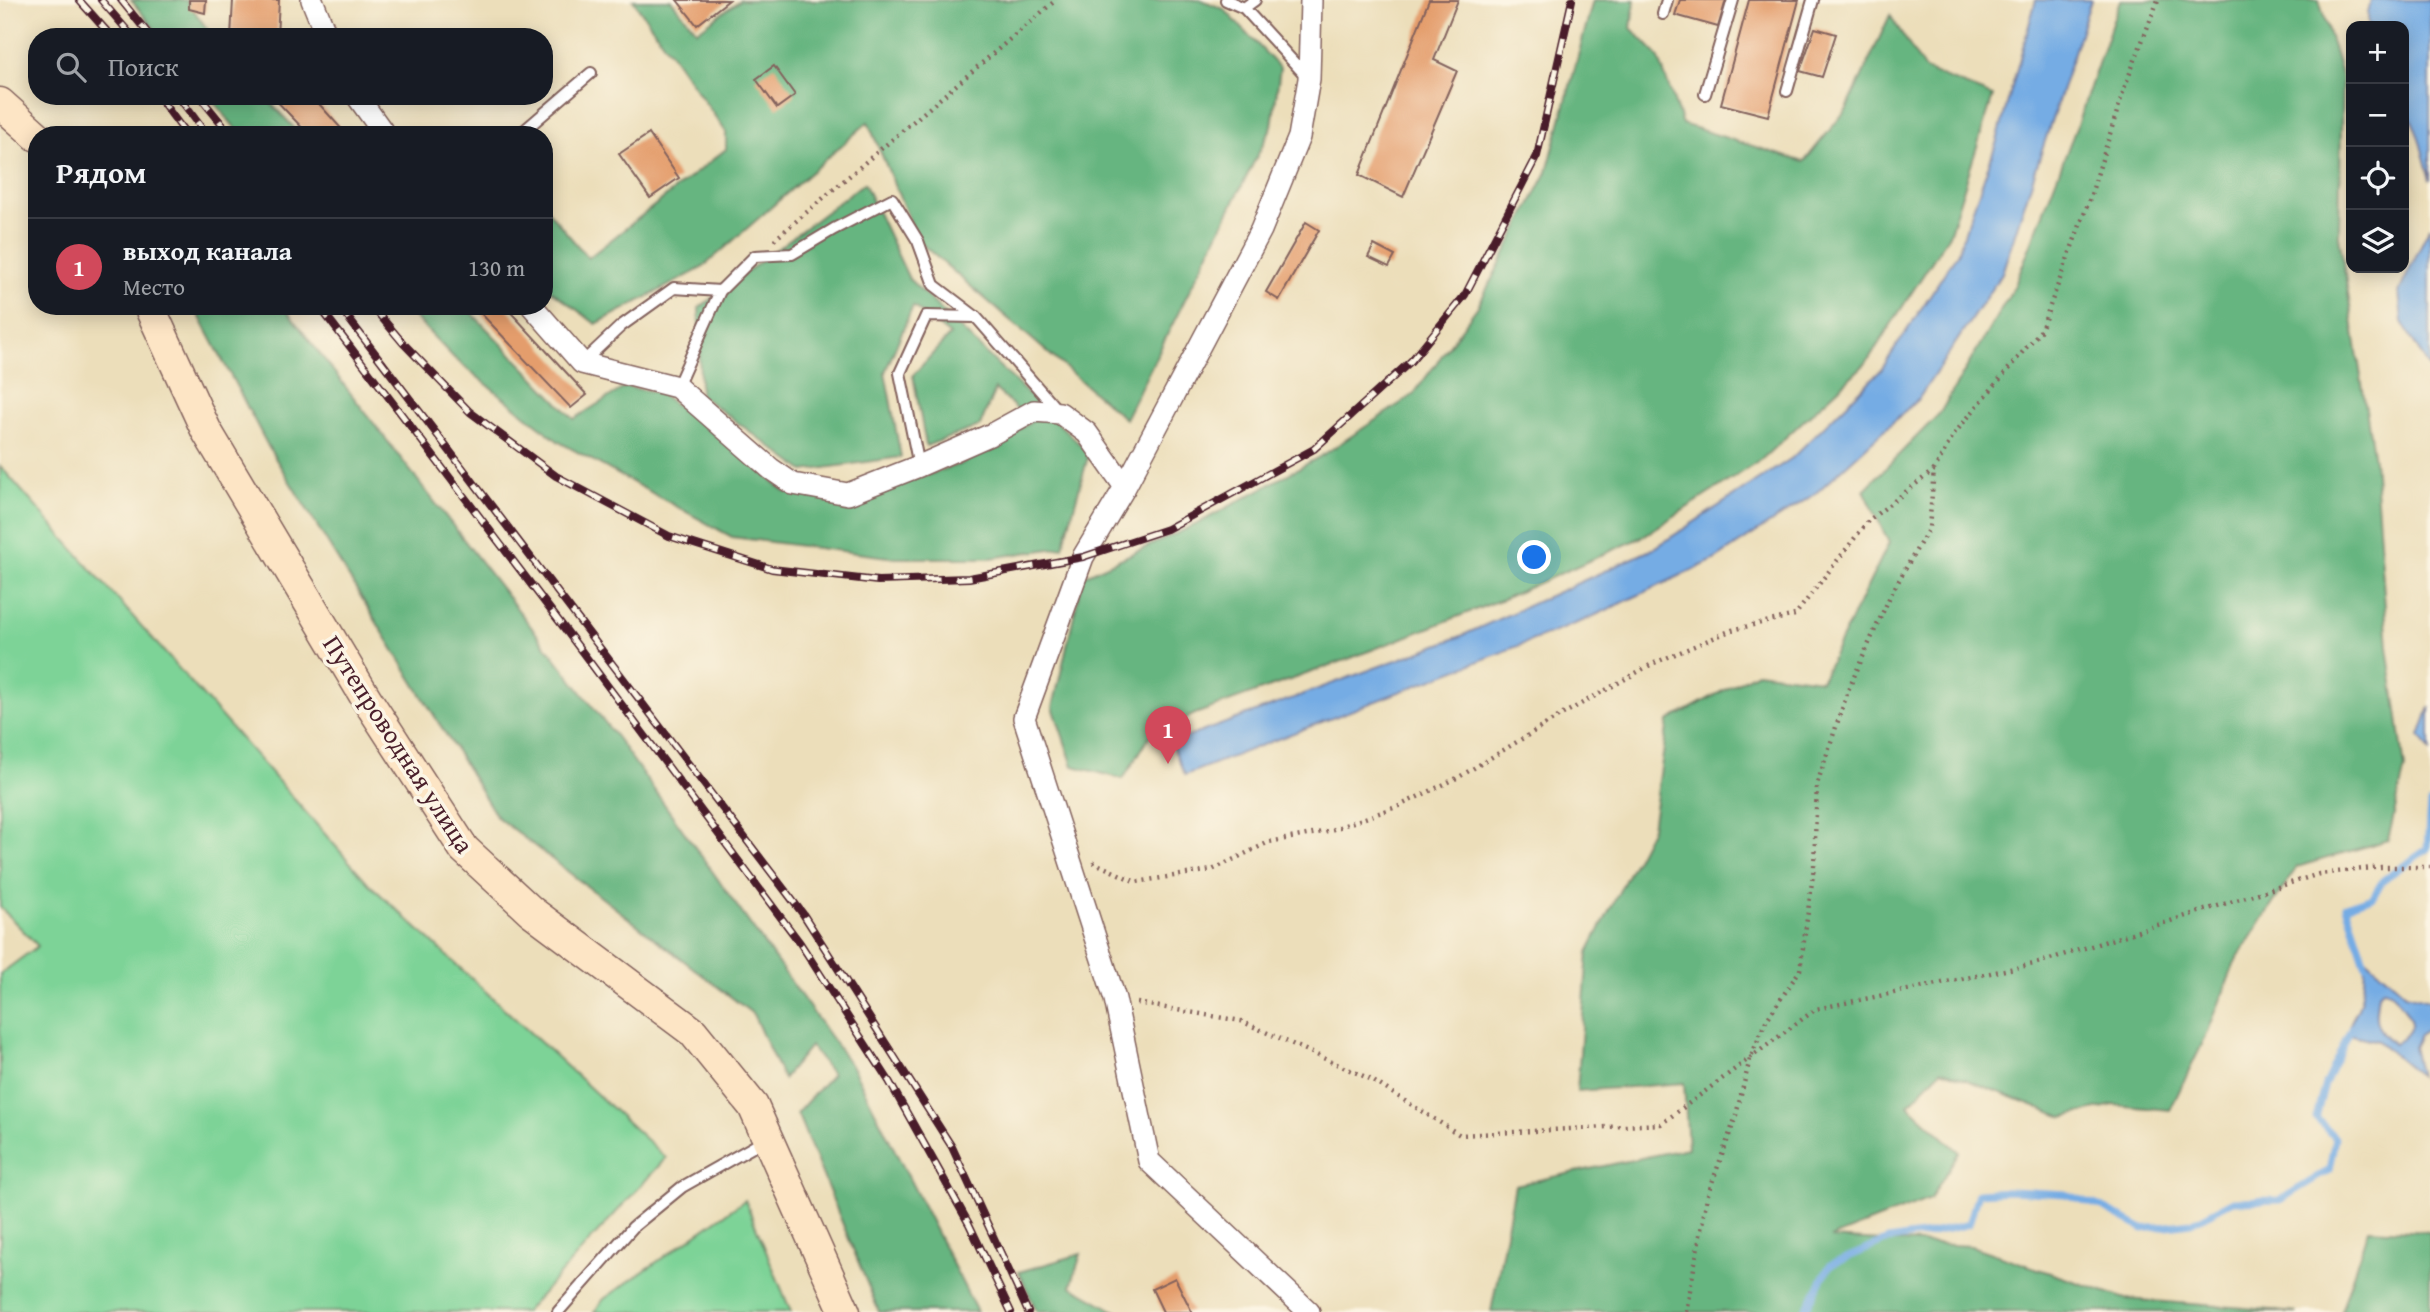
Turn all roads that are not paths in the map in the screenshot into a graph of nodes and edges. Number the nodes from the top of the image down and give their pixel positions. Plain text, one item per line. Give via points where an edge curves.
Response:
1 (312, 0) edge
2 (1226, 0) edge
3 (1255, 0) edge
4 (1311, 0) edge
5 (1667, 0) edge
6 (1733, 0) edge
7 (1813, 0) edge
8 (1244, 8) junction
9 (1662, 14) dead end
10 (323, 28) edge
11 (591, 73) dead end
12 (1309, 79) junction
13 (1787, 91) dead end
14 (1705, 94) dead end
15 (0, 103) edge
16 (363, 105) edge
17 (379, 126) edge
18 (529, 126) edge
19 (28, 128) edge
20 (720, 292) junction
21 (153, 315) edge
22 (540, 315) edge
23 (976, 317) junction
24 (582, 363) junction
25 (677, 387) junction
26 (1060, 413) junction
27 (919, 466) junction
28 (1125, 486) junction
29 (768, 1138) junction
30 (558, 1312) edge
31 (845, 1312) edge
32 (1309, 1312) edge

1 - 10 street
2 - 8 lane
3 - 8 lane
4 - 12 street
5 - 9 lane
6 - 14 lane
7 - 13 lane
8 - 12 lane
11 - 18 lane
12 - 28 street via 1299,137 1261,230
15 - 19 main road
16 - 17 street
20 - 23 lane via 755,256 792,254 892,199 918,241 934,285
20 - 24 lane via 674,288 621,326
20 - 25 lane
21 - 29 main road, Путепроводная улица via 206,430 366,698 464,849 531,911 693,1032 753,1105
22 - 24 street
23 - 26 lane
23 - 27 lane via 926,316 900,373
24 - 25 street
25 - 27 street via 793,484 848,494
26 - 27 street via 1034,411
26 - 28 street via 1087,433
28 - 32 street via 1083,557 1024,718 1115,999 1149,1161
29 - 30 lane via 682,1187 633,1227
29 - 31 main road, Путепроводная улица

